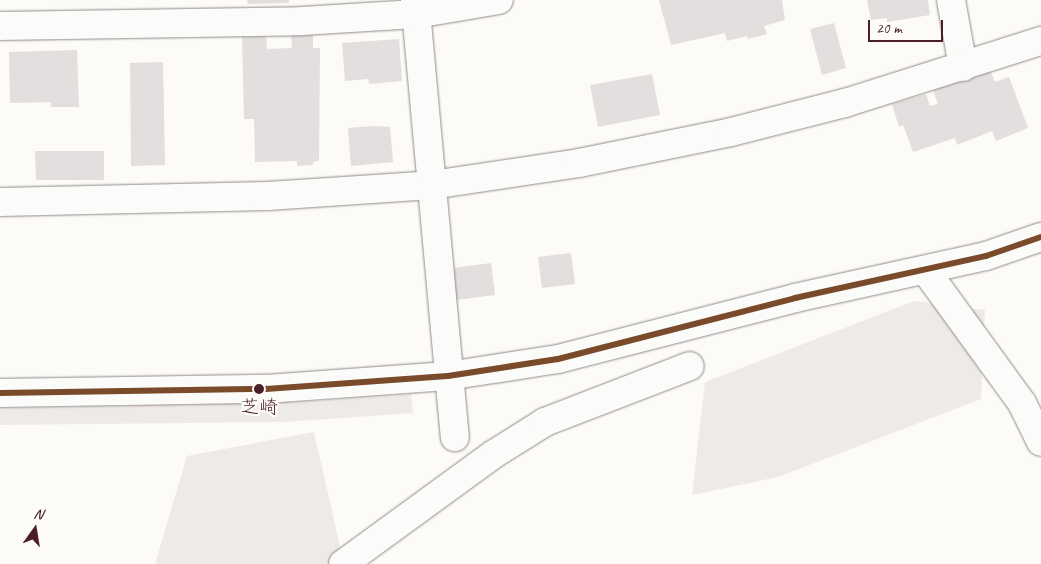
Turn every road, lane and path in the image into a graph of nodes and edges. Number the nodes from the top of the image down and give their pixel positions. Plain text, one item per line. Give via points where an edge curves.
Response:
1 (499, 0) edge
2 (951, 0) edge
3 (415, 7) edge
4 (0, 26) edge
5 (1041, 41) edge
6 (963, 67) junction
7 (432, 185) junction
8 (0, 202) edge
9 (1041, 237) edge
10 (926, 272) junction
11 (690, 366) dead end
12 (448, 376) junction
13 (0, 393) edge
14 (455, 437) dead end
15 (1041, 442) edge
16 (343, 564) edge

1 - 3 street
2 - 6 street
3 - 4 street via 302,21
3 - 7 street
5 - 6 street
6 - 7 street via 732,132 579,162
7 - 8 street via 268,196
7 - 12 street
9 - 10 street
10 - 12 street via 795,298 558,359
10 - 15 street via 1022,403
11 - 16 street via 546,422 494,454
12 - 13 street via 266,389
12 - 14 street

